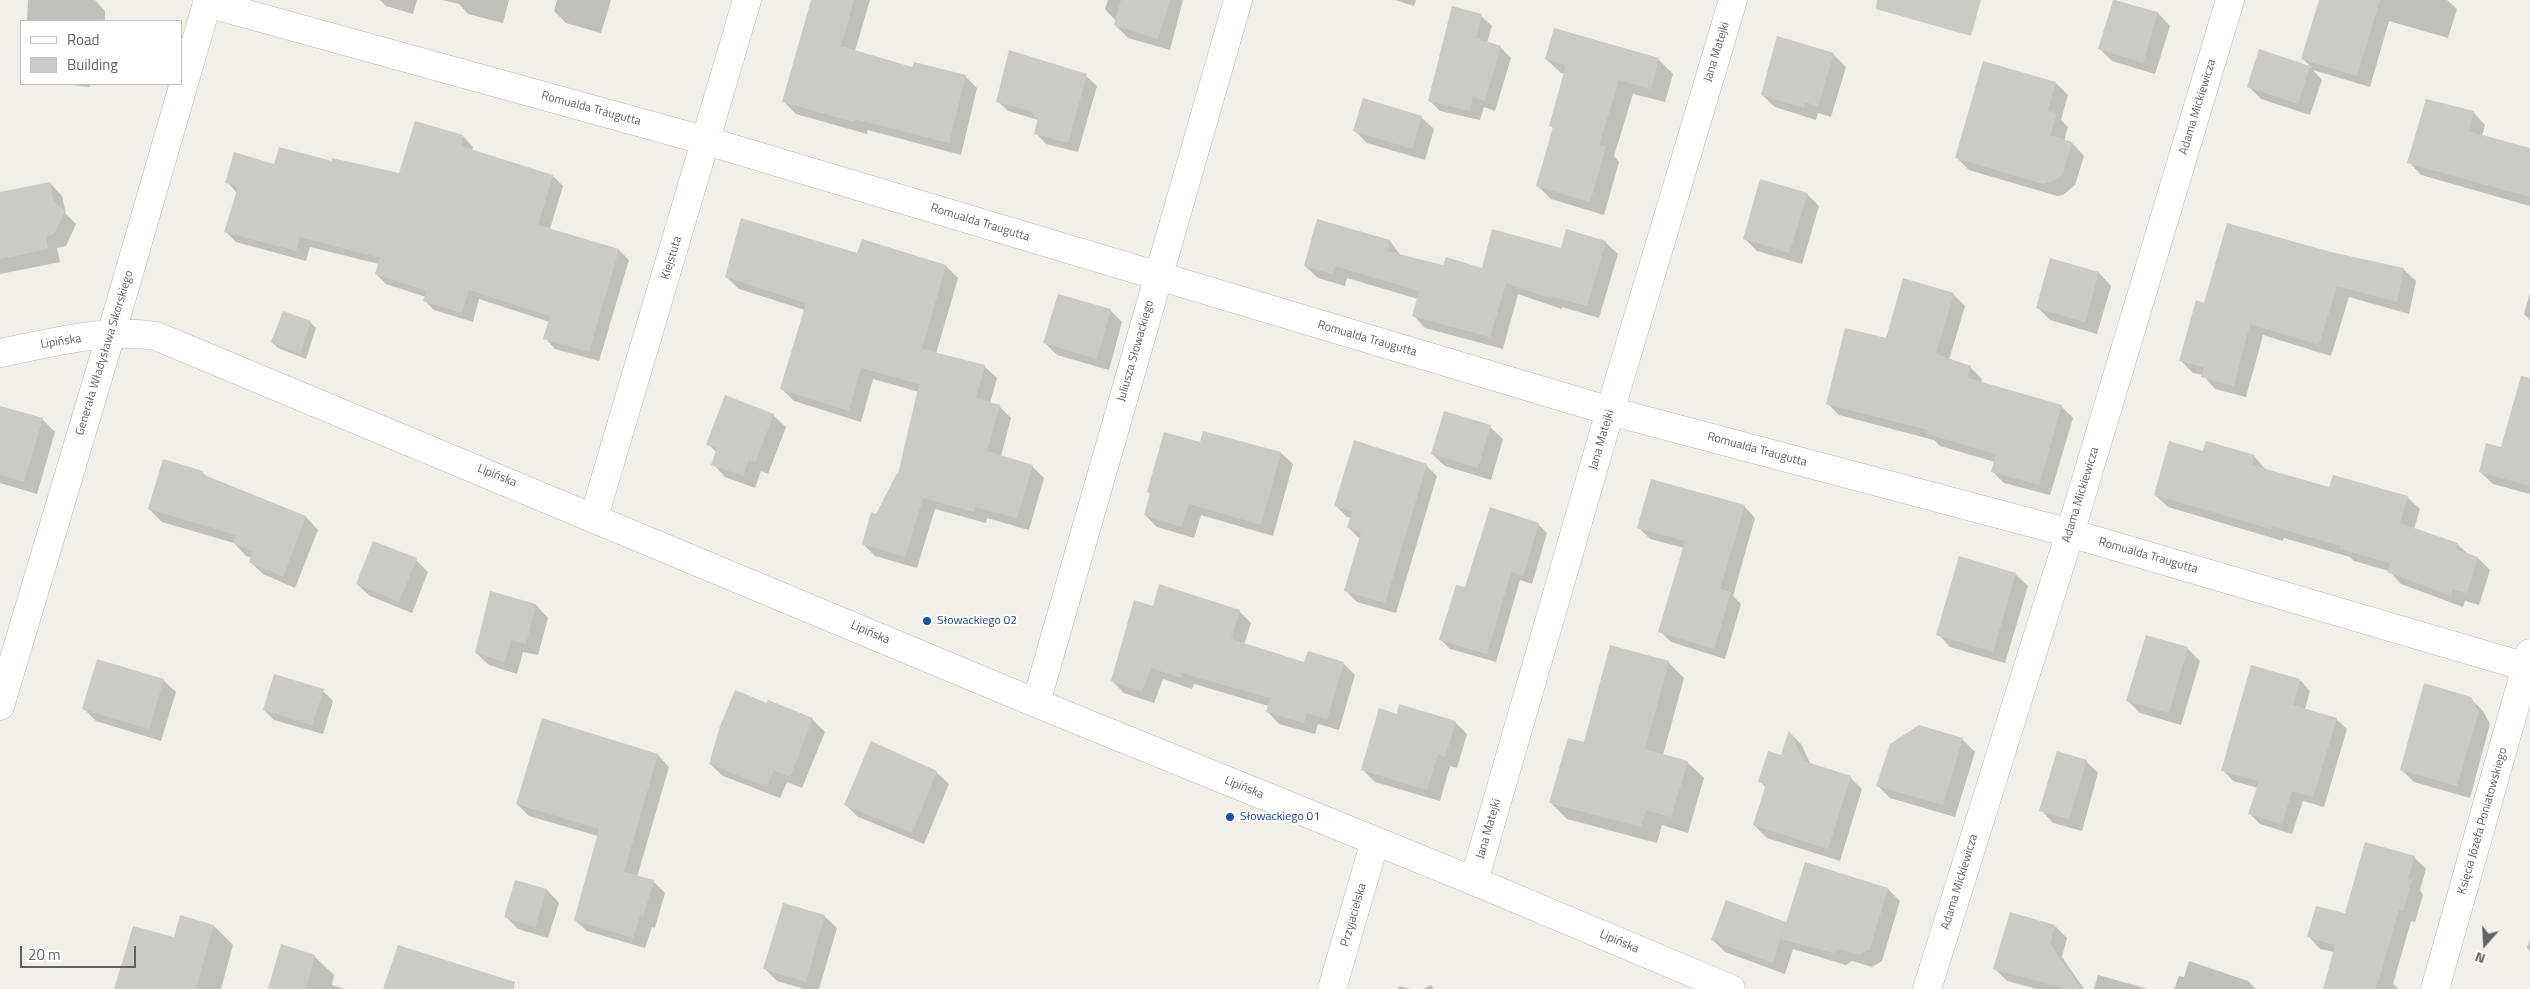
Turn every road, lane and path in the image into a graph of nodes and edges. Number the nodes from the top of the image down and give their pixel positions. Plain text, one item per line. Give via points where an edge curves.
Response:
1 (747, 0) edge
2 (1238, 0) edge
3 (1733, 0) edge
4 (2230, 0) edge
5 (207, 2) edge
6 (707, 140) junction
7 (1157, 277) junction
8 (111, 334) junction
9 (0, 353) edge
10 (1610, 411) junction
11 (594, 516) junction
12 (2070, 533) junction
13 (2529, 663) edge
14 (1036, 703) junction
15 (0, 706) edge
16 (1375, 841) junction
17 (1474, 881) junction
18 (1332, 989) edge
19 (1731, 989) edge
20 (1927, 989) edge
21 (2435, 989) edge

1 - 6 street, Kiejstuta
2 - 7 street, Juliusza Słowackiego
3 - 10 street, Jana Matejki
4 - 12 street, Adama Mickiewicza
5 - 6 street, Romualda Traugutta
5 - 8 street, Generała Władysława Sikorskiego
6 - 7 street, Romualda Traugutta
6 - 11 street, Kiejstuta
7 - 10 street, Romualda Traugutta
7 - 14 street, Juliusza Słowackiego
8 - 9 street, Lipińska
8 - 11 street, Lipińska via 135,332 156,336
8 - 15 street, Generała Władysława Sikorskiego
10 - 12 street, Romualda Traugutta
10 - 17 street, Jana Matejki
11 - 14 street, Lipińska
12 - 13 street, Romualda Traugutta
12 - 20 street, Adama Mickiewicza
13 - 21 street, Księcia Józefa Poniatowskiego
14 - 16 street, Lipińska
16 - 17 street, Lipińska
16 - 18 street, Przyjacielska
17 - 19 street, Lipińska

